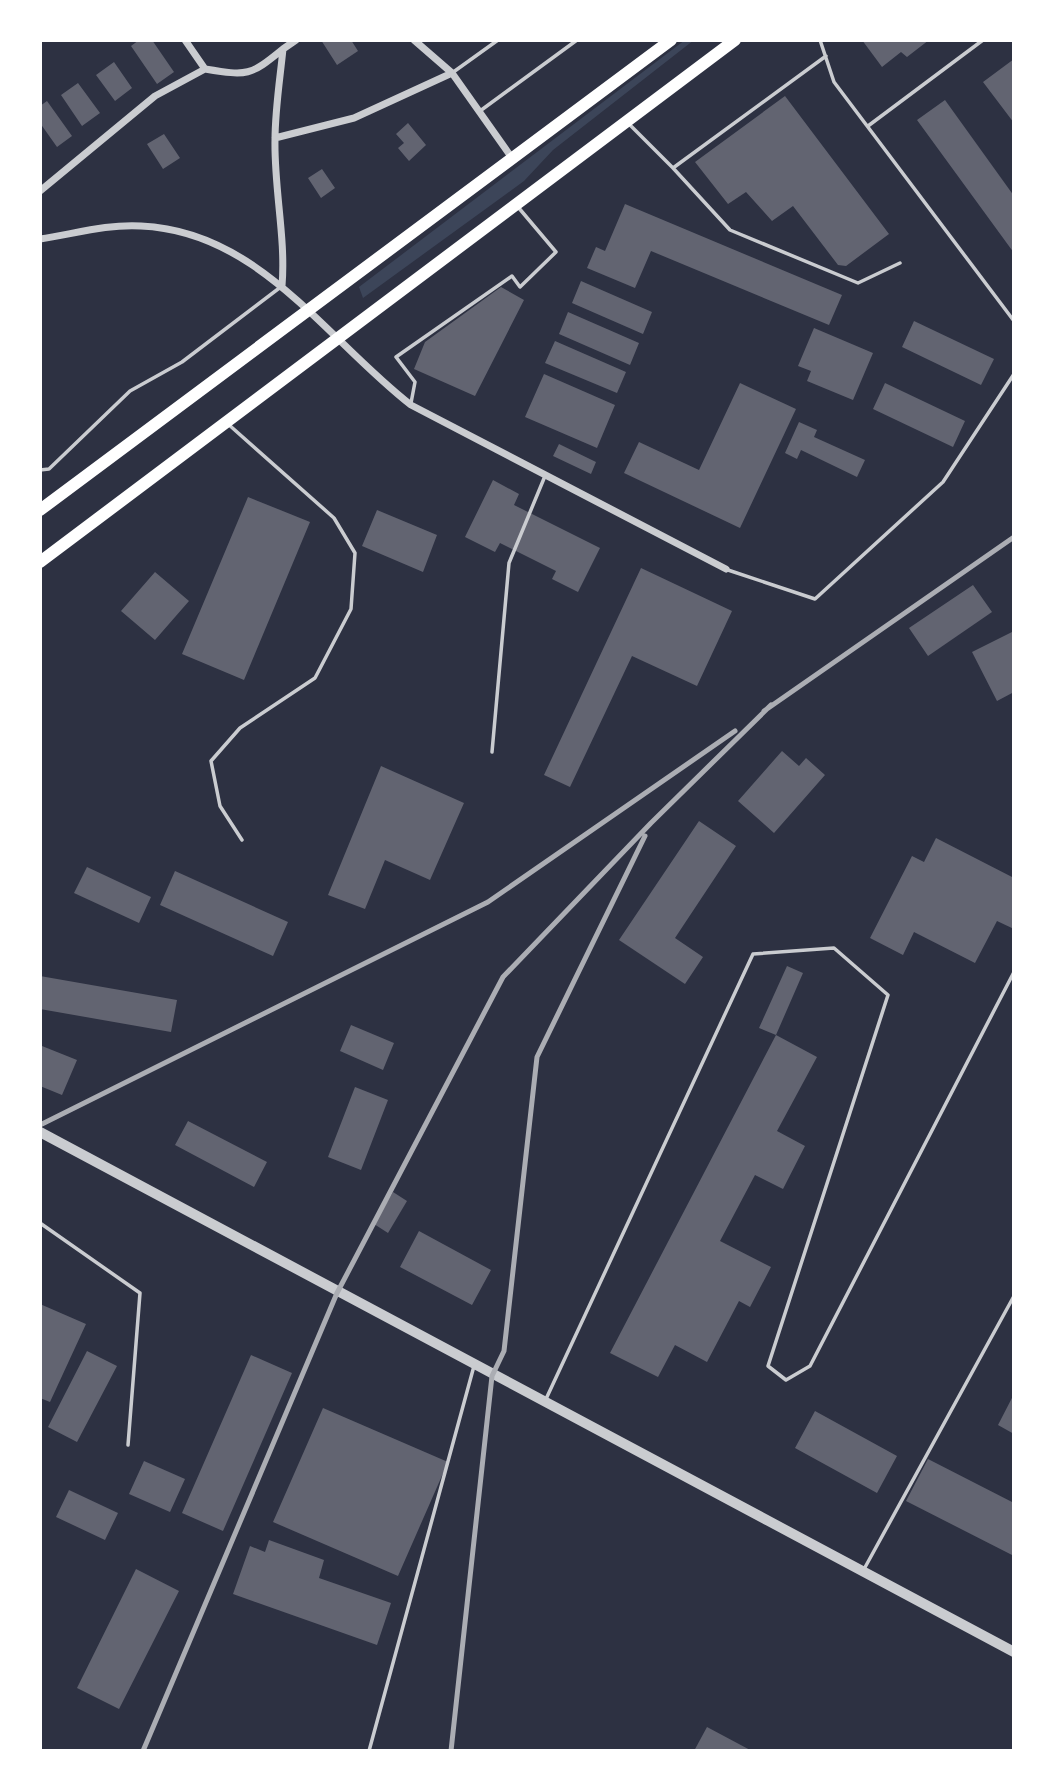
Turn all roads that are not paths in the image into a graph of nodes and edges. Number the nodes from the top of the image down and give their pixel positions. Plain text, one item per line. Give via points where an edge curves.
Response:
1 (185, 40) edge
2 (296, 40) edge
3 (414, 40) edge
4 (498, 40) edge
5 (577, 40) edge
6 (671, 40) edge
7 (735, 40) edge
8 (820, 40) edge
9 (983, 40) edge
10 (283, 48) junction
11 (825, 56) junction
12 (205, 69) junction
13 (452, 73) junction
14 (480, 111) junction
15 (627, 121) junction
16 (868, 126) junction
17 (275, 138) junction
18 (512, 158) junction
19 (673, 169) junction
20 (40, 191) edge
21 (516, 205) junction
22 (40, 239) edge
23 (900, 263) dead end
24 (282, 286) junction
25 (309, 310) junction
26 (1014, 321) edge
27 (339, 341) junction
28 (1014, 374) edge
29 (411, 405) junction
30 (226, 422) junction
31 (40, 470) edge
32 (545, 474) junction
33 (40, 510) edge
34 (40, 562) edge
35 (726, 569) joint
36 (492, 752) dead end
37 (242, 840) dead end
38 (1014, 972) edge
39 (40, 1132) edge
40 (40, 1223) edge
41 (1014, 1296) edge
42 (474, 1366) junction
43 (544, 1404) junction
44 (128, 1445) dead end
45 (862, 1572) junction
46 (1014, 1652) edge
47 (369, 1751) edge

1 - 12 street
2 - 10 street
3 - 13 street
4 - 13 lane
5 - 14 lane
6 - 18 main road
7 - 15 main road
8 - 11 lane
9 - 16 lane
10 - 12 street via 256,71
10 - 17 street
11 - 16 lane via 834,82
11 - 19 lane
12 - 20 street via 155,96
13 - 14 street
13 - 17 street via 354,118
14 - 18 street
15 - 19 lane
15 - 21 main road
16 - 26 lane
17 - 24 street
18 - 25 main road
19 - 23 lane via 730,230 859,283
21 - 27 main road
21 - 29 lane via 556,252 520,287 512,276 396,357 415,382
22 - 24 street via 117,226 193,234
24 - 25 street
24 - 31 lane via 182,362 130,391 49,469
25 - 27 street
25 - 33 main road
27 - 29 street
27 - 30 main road
28 - 35 lane via 943,482 815,598
29 - 32 street
30 - 34 main road
30 - 37 lane via 334,518 355,553 351,609 315,678 240,728 211,761 220,806
32 - 35 street
32 - 36 lane via 509,563
38 - 43 lane via 810,1366 786,1380 768,1366 888,995 834,948 753,954
39 - 42 street
40 - 44 lane via 140,1293
41 - 45 lane
42 - 43 street
42 - 47 lane
43 - 45 street
45 - 46 street

